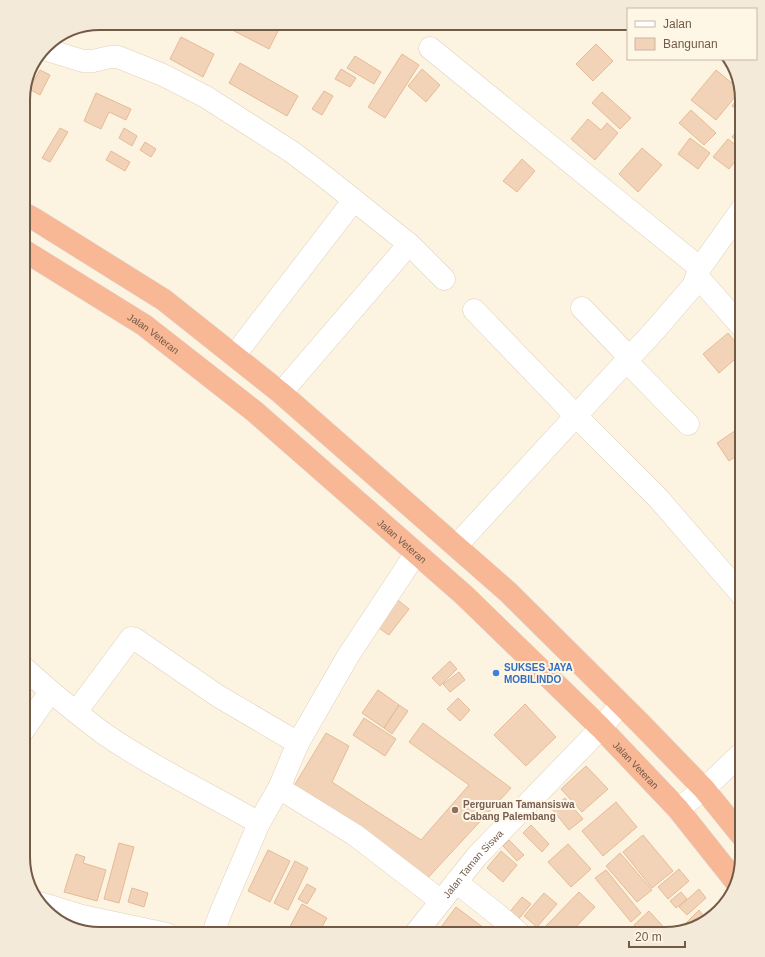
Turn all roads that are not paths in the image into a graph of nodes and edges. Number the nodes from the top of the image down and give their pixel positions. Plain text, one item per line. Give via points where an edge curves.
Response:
1 (430, 48) dead end
2 (51, 51) edge
3 (354, 200) junction
4 (30, 217) edge
5 (735, 219) edge
6 (409, 244) junction
7 (30, 254) edge
8 (698, 272) junction
9 (444, 279) dead end
10 (582, 308) dead end
11 (474, 310) dead end
12 (735, 318) edge
13 (234, 356) junction
14 (628, 359) junction
15 (281, 393) junction
16 (576, 416) junction
17 (688, 424) dead end
18 (456, 546) junction
19 (416, 553) junction
20 (735, 587) edge
21 (30, 673) edge
22 (50, 692) junction
23 (622, 704) junction
24 (76, 712) junction
25 (30, 721) edge
26 (601, 728) junction
27 (298, 743) junction
28 (735, 760) edge
29 (279, 788) junction
30 (704, 789) junction
31 (678, 809) junction
32 (259, 823) junction
33 (735, 827) edge
34 (732, 877) edge
35 (456, 882) junction
36 (441, 901) junction
37 (50, 906) edge
38 (134, 927) edge
39 (215, 927) edge
40 (421, 927) edge
41 (512, 927) edge

1 - 8 street
2 - 3 street via 83,61 118,57 164,75 206,97 292,152
3 - 6 street
3 - 13 street
4 - 13 highway via 164,300
5 - 8 street
6 - 9 street
6 - 15 street
7 - 19 highway, Jalan Veteran via 144,325 254,411
8 - 12 street
8 - 14 street via 693,286
10 - 14 street
11 - 16 street
13 - 15 highway
14 - 16 street
14 - 17 street
15 - 18 highway
16 - 18 street
16 - 20 street via 658,498
18 - 23 highway via 508,592
19 - 26 highway, Jalan Veteran via 464,595
19 - 27 street via 348,656
21 - 22 street
22 - 24 street
22 - 25 street
23 - 26 street, Jalan Taman Siswa
23 - 30 highway
24 - 27 street via 131,638 218,696
24 - 32 street via 142,758
26 - 31 highway, Jalan Veteran
26 - 35 street, Jalan Taman Siswa via 477,856
27 - 29 street
28 - 30 street
29 - 32 street
29 - 36 street via 355,835
30 - 31 street
30 - 33 highway
31 - 34 highway, Jalan Veteran
32 - 39 street
35 - 36 street, Jalan Taman Siswa
35 - 41 street
36 - 40 street, Jalan Taman Siswa
37 - 38 street

